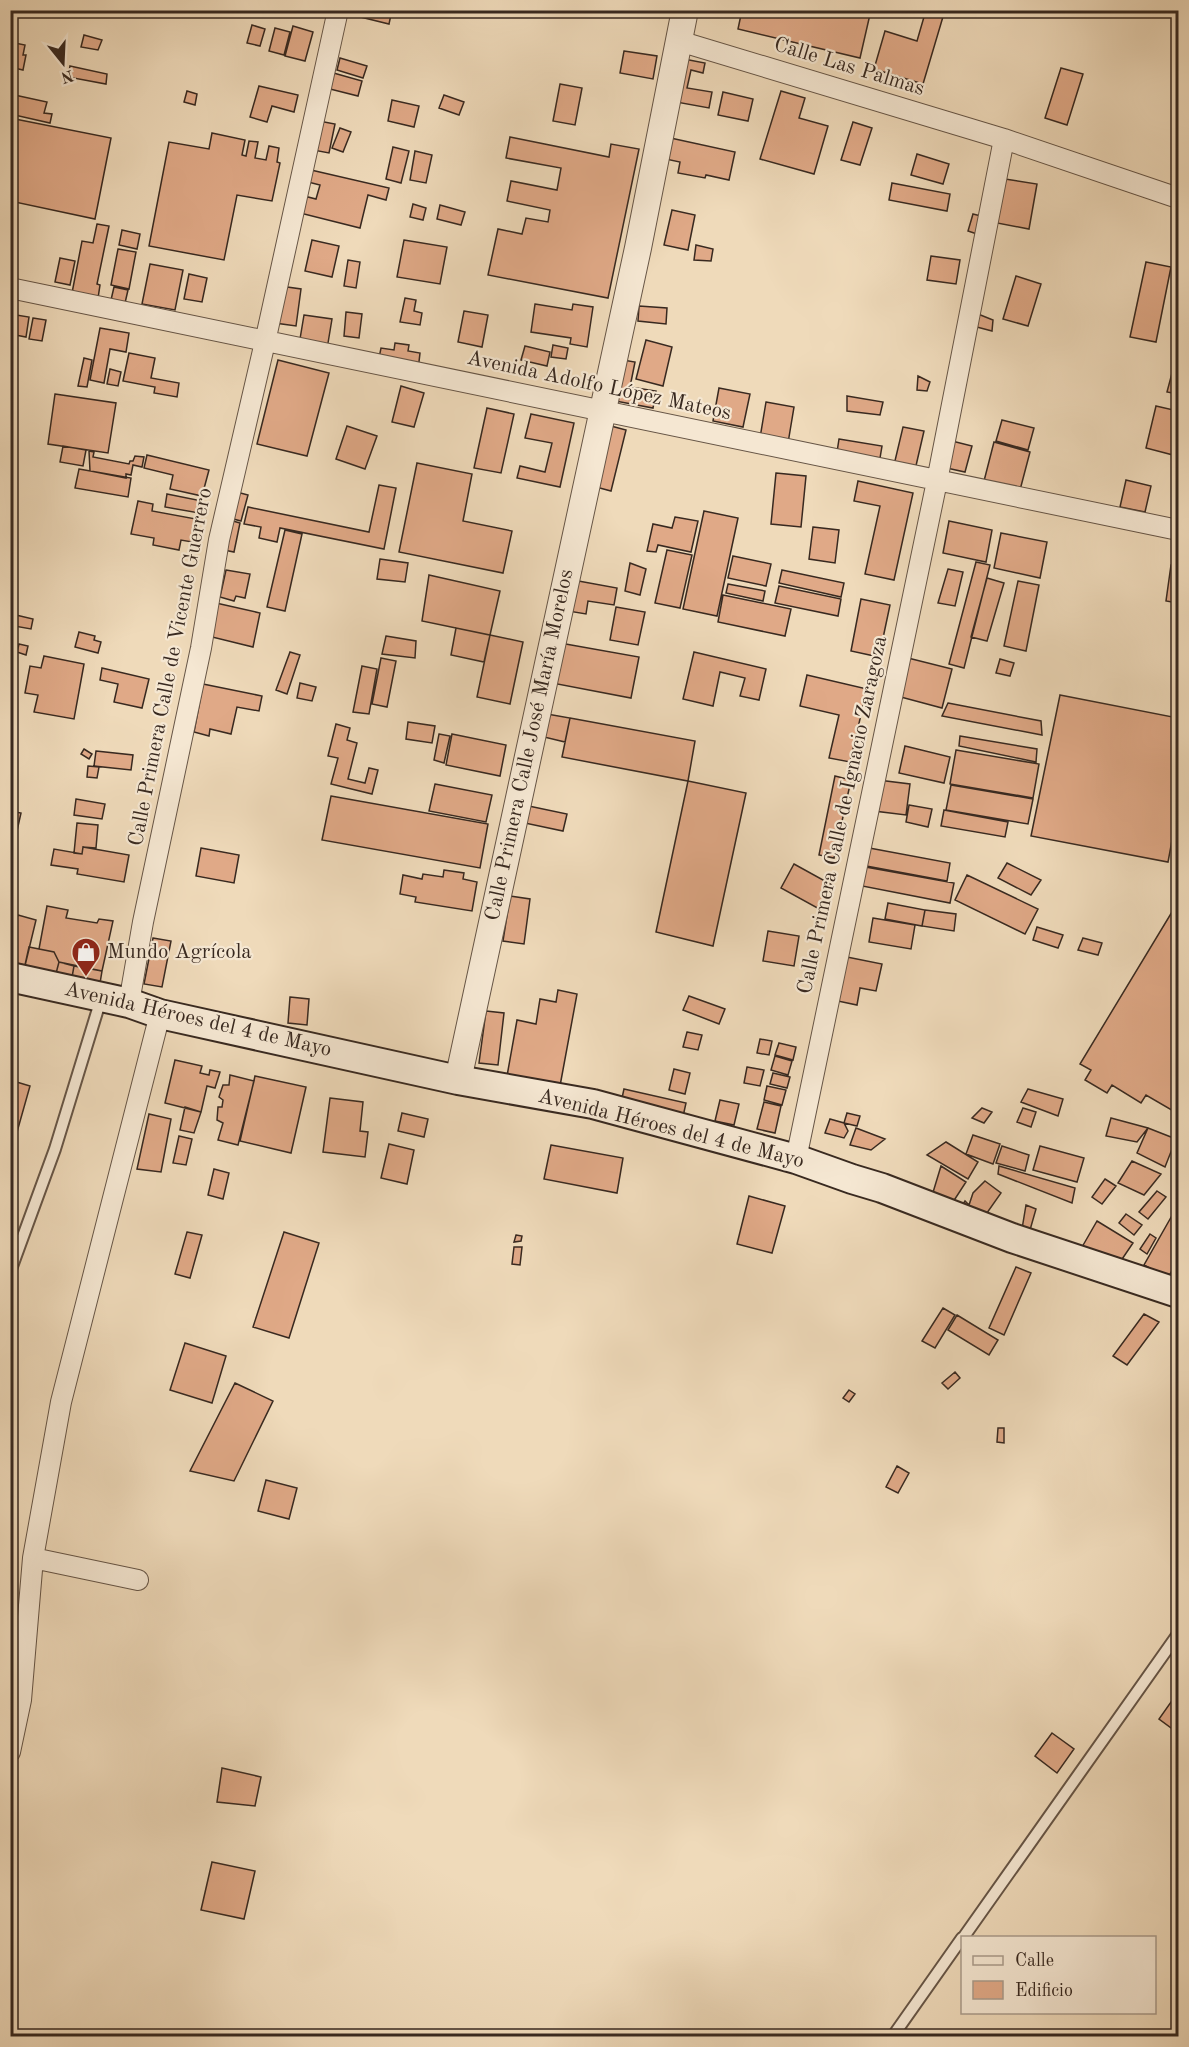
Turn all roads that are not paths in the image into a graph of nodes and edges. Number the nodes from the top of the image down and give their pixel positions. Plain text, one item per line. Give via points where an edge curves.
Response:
1 (338, 10) edge
2 (685, 10) edge
3 (679, 41) junction
4 (1005, 139) junction
5 (1179, 198) edge
6 (10, 288) edge
7 (265, 342) junction
8 (602, 410) junction
9 (937, 481) junction
10 (1179, 530) edge
11 (10, 977) edge
12 (101, 998) junction
13 (129, 1003) junction
14 (160, 1014) junction
15 (458, 1080) junction
16 (796, 1159) junction
17 (10, 1272) edge
18 (1179, 1293) edge
19 (33, 1558) junction
20 (138, 1580) dead end
21 (1179, 1634) edge
22 (10, 1752) edge
23 (964, 1936) edge
24 (961, 1941) edge
25 (892, 2037) edge

1 - 7 street, Calle Primera Calle de Vicente Guerrero
2 - 3 street, Calle Primera Calle José María Morelos
3 - 4 street, Calle Las Palmas
3 - 8 street, Calle Primera Calle José María Morelos
4 - 5 street, Calle Las Palmas
4 - 9 street, Calle Primera Calle de Ignacio Zaragoza
6 - 7 street, Avenida Adolfo López Mateos
7 - 8 street, Avenida Adolfo López Mateos
7 - 13 street, Calle Primera Calle de Vicente Guerrero via 219,540
8 - 9 street, Avenida Adolfo López Mateos
8 - 15 street, Calle Primera Calle José María Morelos
9 - 10 street, Avenida Adolfo López Mateos
9 - 16 street, Calle Primera Calle de Ignacio Zaragoza
11 - 12 main road, Avenida Héroes del 4 de Mayo
12 - 13 main road, Avenida Héroes del 4 de Mayo
12 - 17 lane via 55,1149
13 - 14 main road, Avenida Héroes del 4 de Mayo
14 - 15 main road, Avenida Héroes del 4 de Mayo
14 - 19 street via 61,1402
15 - 16 main road, Avenida Héroes del 4 de Mayo via 593,1104
16 - 18 main road, Avenida Héroes del 4 de Mayo via 1012,1238
19 - 20 street
19 - 22 street via 21,1700
21 - 23 lane
24 - 25 lane

